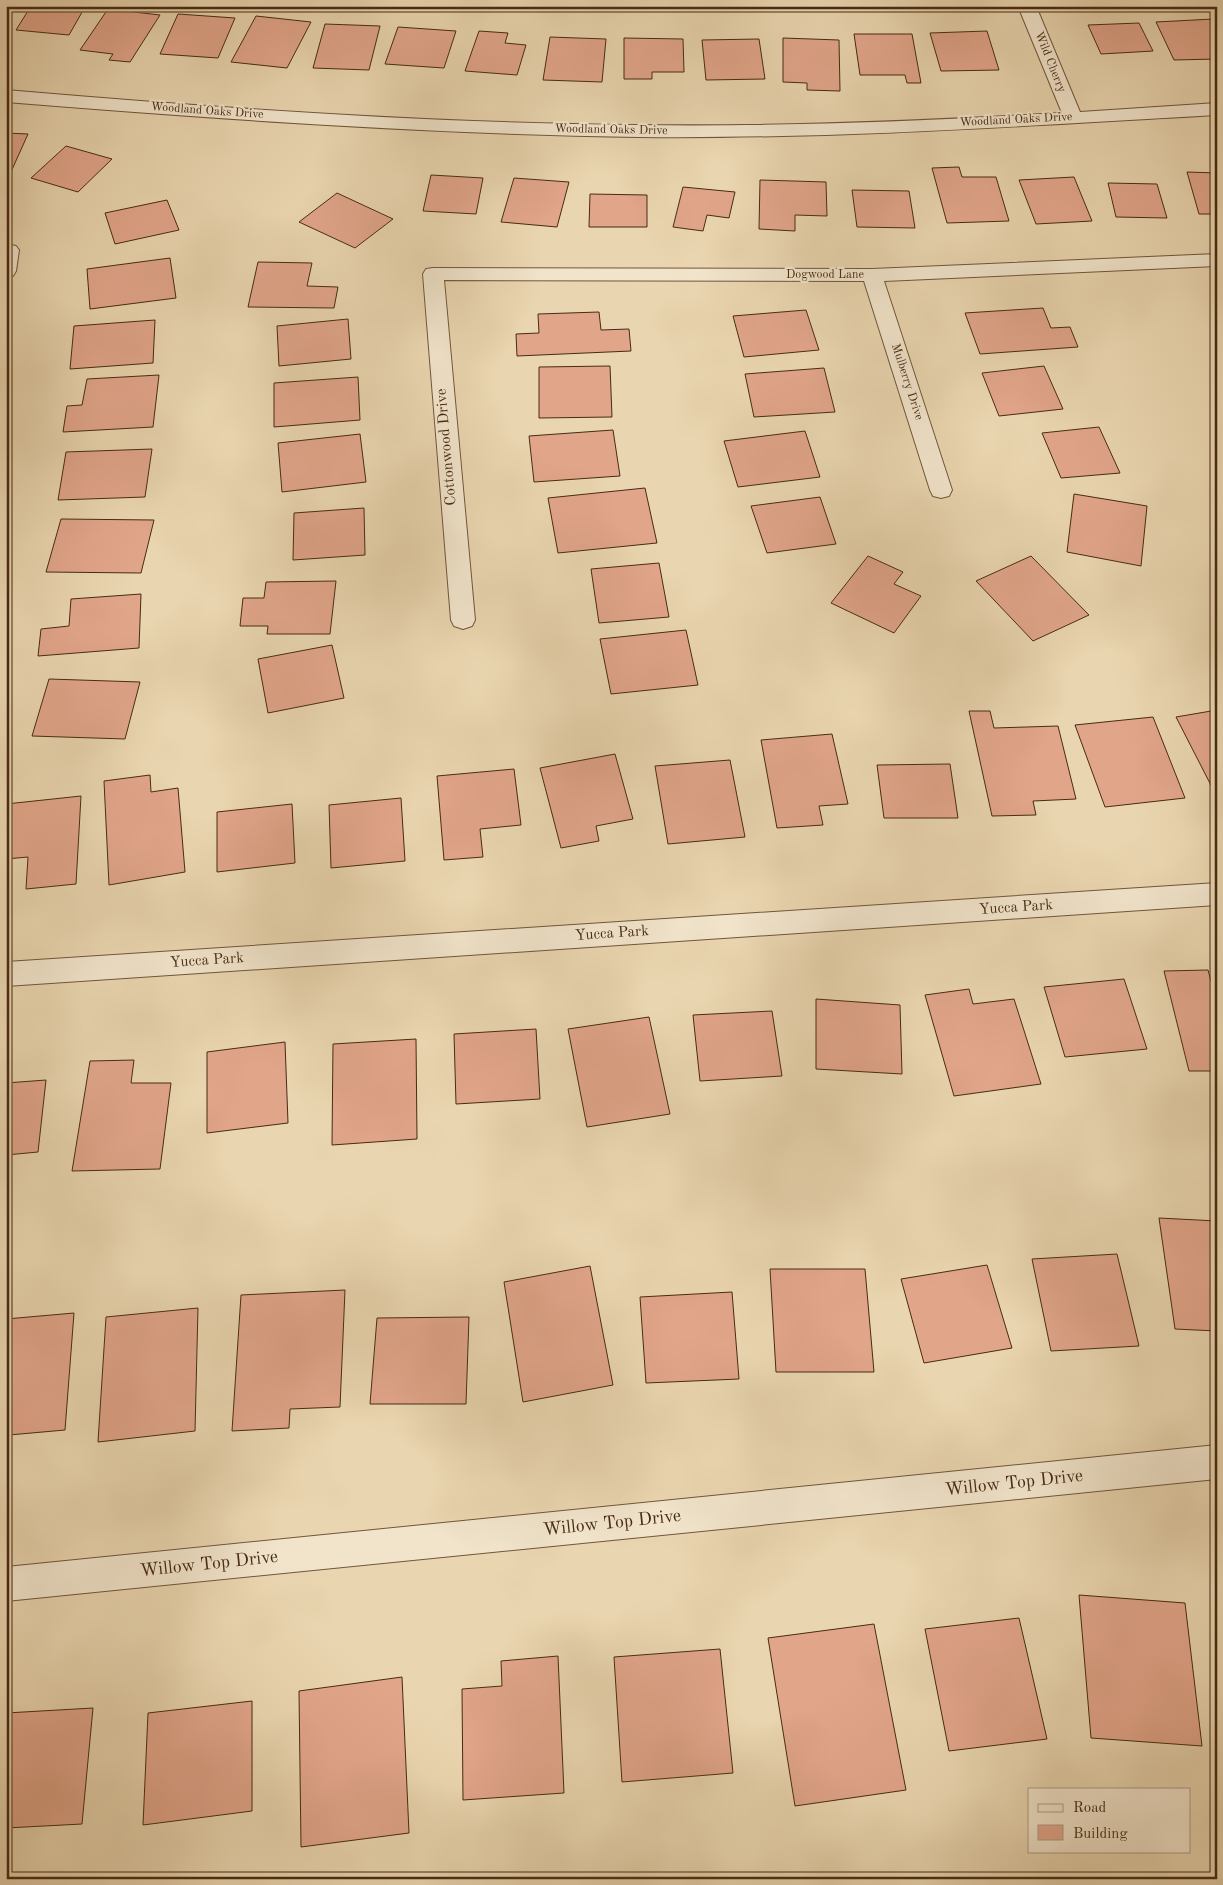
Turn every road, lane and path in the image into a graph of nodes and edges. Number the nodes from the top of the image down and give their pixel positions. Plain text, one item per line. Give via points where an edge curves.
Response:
1 (1027, 6) edge
2 (6, 96) edge
3 (1217, 109) edge
4 (1073, 118) junction
5 (8, 250) edge
6 (1217, 260) edge
7 (6, 271) edge
8 (433, 274) joint
9 (872, 275) junction
10 (941, 490) dead end
11 (463, 620) dead end
12 (1217, 894) edge
13 (6, 974) edge
14 (1217, 1462) edge
15 (6, 1584) edge

1 - 4 street, Wild Cherry
2 - 4 street, Woodland Oaks Drive via 390,124 558,129 730,131
3 - 4 street, Woodland Oaks Drive
5 - 7 street
6 - 9 street, Dogwood Lane
8 - 9 street, Dogwood Lane
8 - 11 street, Cottonwood Drive
9 - 10 street, Mulberry Drive
12 - 13 street, Yucca Park
14 - 15 street, Willow Top Drive

